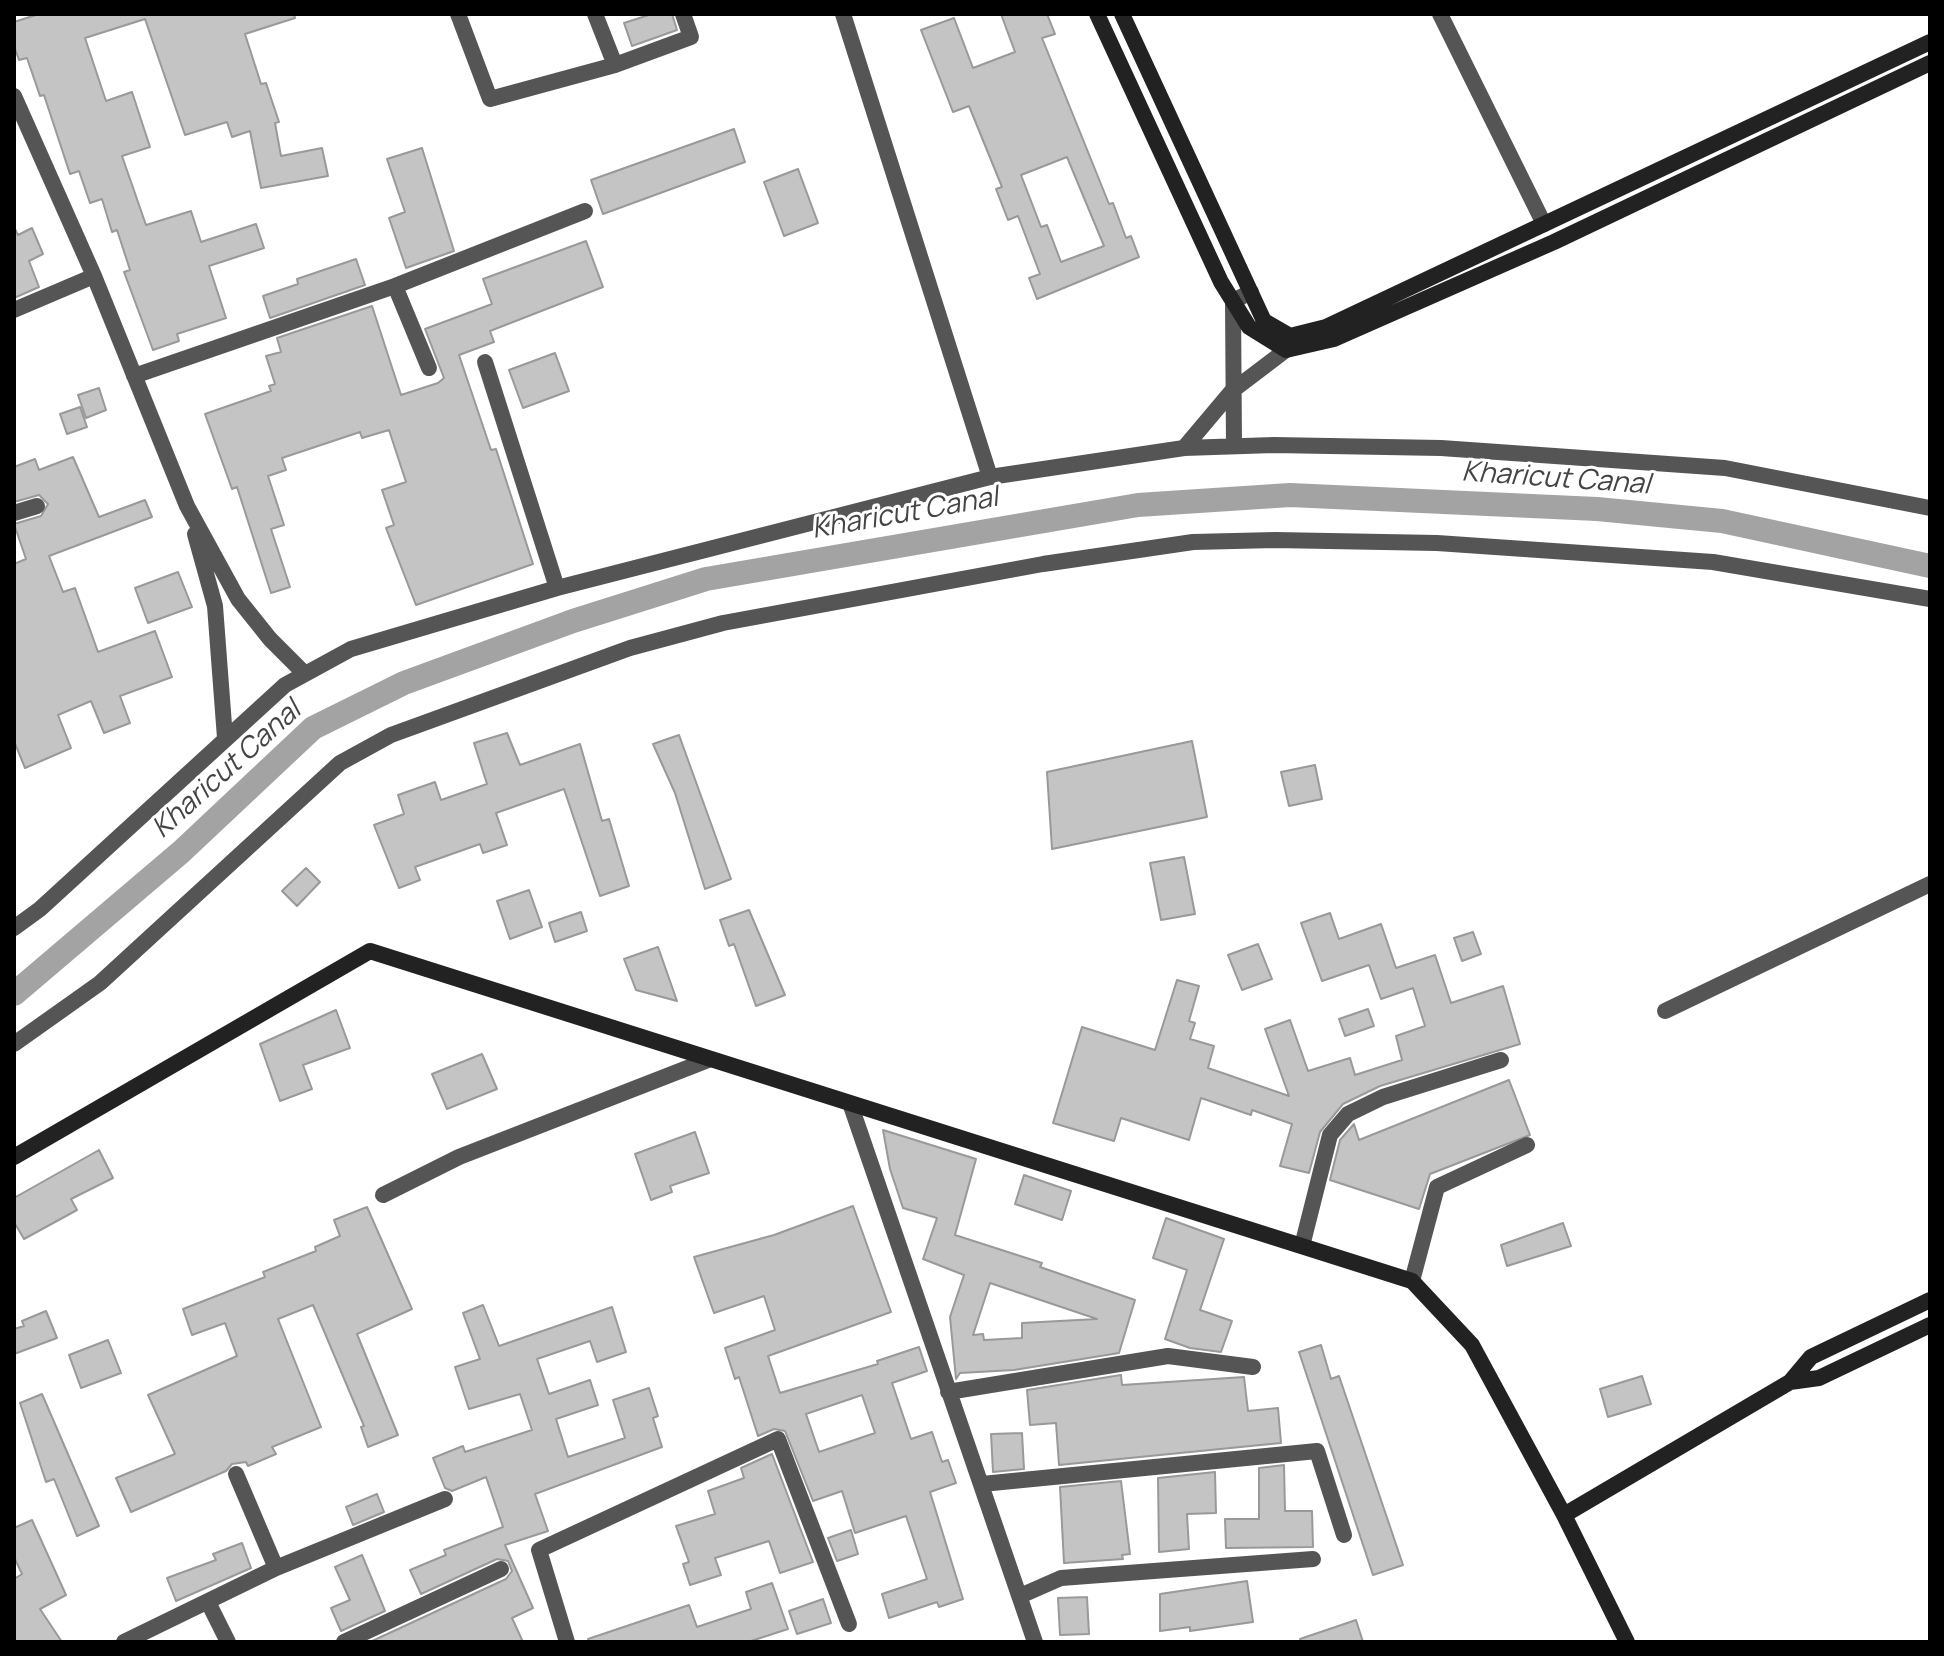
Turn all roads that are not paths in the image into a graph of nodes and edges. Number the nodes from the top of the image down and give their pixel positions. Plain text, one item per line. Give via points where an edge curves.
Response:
1 (458, 14) edge
2 (595, 14) edge
3 (683, 14) edge
4 (843, 14) edge
5 (1097, 14) edge
6 (1122, 14) edge
7 (1440, 14) edge
8 (1930, 42) edge
9 (1930, 63) edge
10 (615, 65) junction
11 (14, 96) edge
12 (585, 211) dead end
13 (1544, 224) junction
14 (94, 276) junction
15 (395, 286) junction
16 (1251, 292) junction
17 (1233, 301) junction
18 (14, 310) edge
19 (1288, 343) junction
20 (485, 362) dead end
21 (429, 368) dead end
22 (134, 376) junction
23 (1232, 391) junction
24 (1234, 446) junction
25 (1184, 448) junction
26 (990, 477) junction
27 (37, 506) dead end
28 (187, 506) junction
29 (1930, 508) edge
30 (14, 513) edge
31 (557, 588) junction
32 (1930, 599) edge
33 (305, 674) junction
34 (225, 738) junction
35 (1930, 884) edge
36 (14, 928) edge
37 (1665, 1011) dead end
38 (14, 1044) edge
39 (708, 1060) junction
40 (1501, 1060) dead end
41 (851, 1106) junction
42 (1527, 1145) dead end
43 (14, 1157) edge
44 (383, 1195) dead end
45 (1302, 1246) junction
46 (1412, 1281) junction
47 (1930, 1300) edge
48 (1930, 1325) edge
49 (1253, 1367) dead end
50 (1790, 1382) junction
51 (948, 1392) junction
52 (236, 1474) dead end
53 (982, 1484) junction
54 (445, 1499) dead end
55 (1564, 1515) junction
56 (1344, 1535) dead end
57 (1313, 1559) dead end
58 (276, 1568) junction
59 (501, 1569) dead end
60 (1020, 1596) junction
61 (208, 1602) junction
62 (849, 1624) dead end
63 (124, 1642) edge
64 (228, 1642) edge
65 (344, 1642) edge
66 (567, 1642) edge
67 (1035, 1642) edge
68 (1627, 1642) edge

1 - 10 street via 490,99
2 - 10 street
3 - 10 street via 691,37
4 - 26 street
5 - 17 street
6 - 16 street
7 - 13 street
8 - 13 street
9 - 19 street via 1554,242 1334,339
11 - 14 street
12 - 15 street
13 - 19 street
14 - 18 street
14 - 22 street
15 - 21 street
15 - 22 street
16 - 17 street
16 - 19 street via 1264,321
17 - 19 street via 1249,327
17 - 23 street
19 - 23 street
20 - 31 street
22 - 28 street
23 - 24 street
23 - 25 street
24 - 25 street
24 - 29 street via 1441,448 1725,468
25 - 26 street
26 - 31 street
27 - 30 street
28 - 33 street via 238,599
28 - 34 street via 215,606
31 - 33 street via 351,649
32 - 38 street via 1713,562 1437,543 1275,540 1193,542 1043,564 723,623 630,648 406,730 340,763 100,983
33 - 34 street
34 - 36 street
35 - 37 street
39 - 41 street
39 - 43 street via 370,951
39 - 44 street via 459,1157
40 - 45 street via 1383,1097 1348,1114 1330,1135
41 - 45 street
41 - 51 street
42 - 46 street via 1437,1187
45 - 46 street
46 - 55 street via 1472,1345
47 - 50 street via 1811,1357
48 - 50 street via 1819,1378
49 - 51 street via 1168,1356
50 - 55 street
51 - 53 street
52 - 58 street
53 - 56 street via 1317,1451
53 - 60 street
54 - 58 street
55 - 68 street
57 - 60 street via 1061,1578
58 - 61 street
59 - 65 street
60 - 67 street
61 - 63 street
61 - 64 street
62 - 66 street via 778,1439 539,1550

